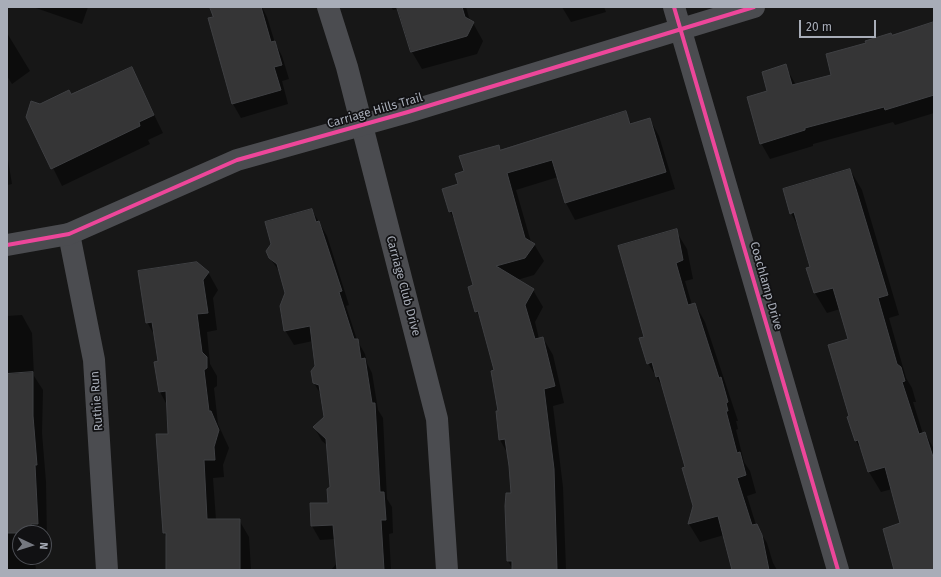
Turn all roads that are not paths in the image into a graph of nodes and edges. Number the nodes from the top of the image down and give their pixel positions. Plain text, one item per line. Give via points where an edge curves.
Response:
1 (328, 7) edge
2 (674, 7) edge
3 (754, 7) edge
4 (681, 30) junction
5 (361, 125) junction
6 (69, 234) junction
7 (7, 245) edge
8 (107, 570) edge
9 (447, 570) edge
10 (838, 570) edge

1 - 5 street, Carriage Club Drive via 347,67
2 - 4 street, Coachlamp Drive
3 - 4 street, Carriage Hills Trail
4 - 5 street, Carriage Hills Trail
4 - 10 street, Coachlamp Drive
5 - 6 street, Carriage Hills Trail via 237,160
5 - 9 street, Carriage Club Drive via 437,419
6 - 7 street, Carriage Hills Trail
6 - 8 street, Ruthie Run via 94,360

